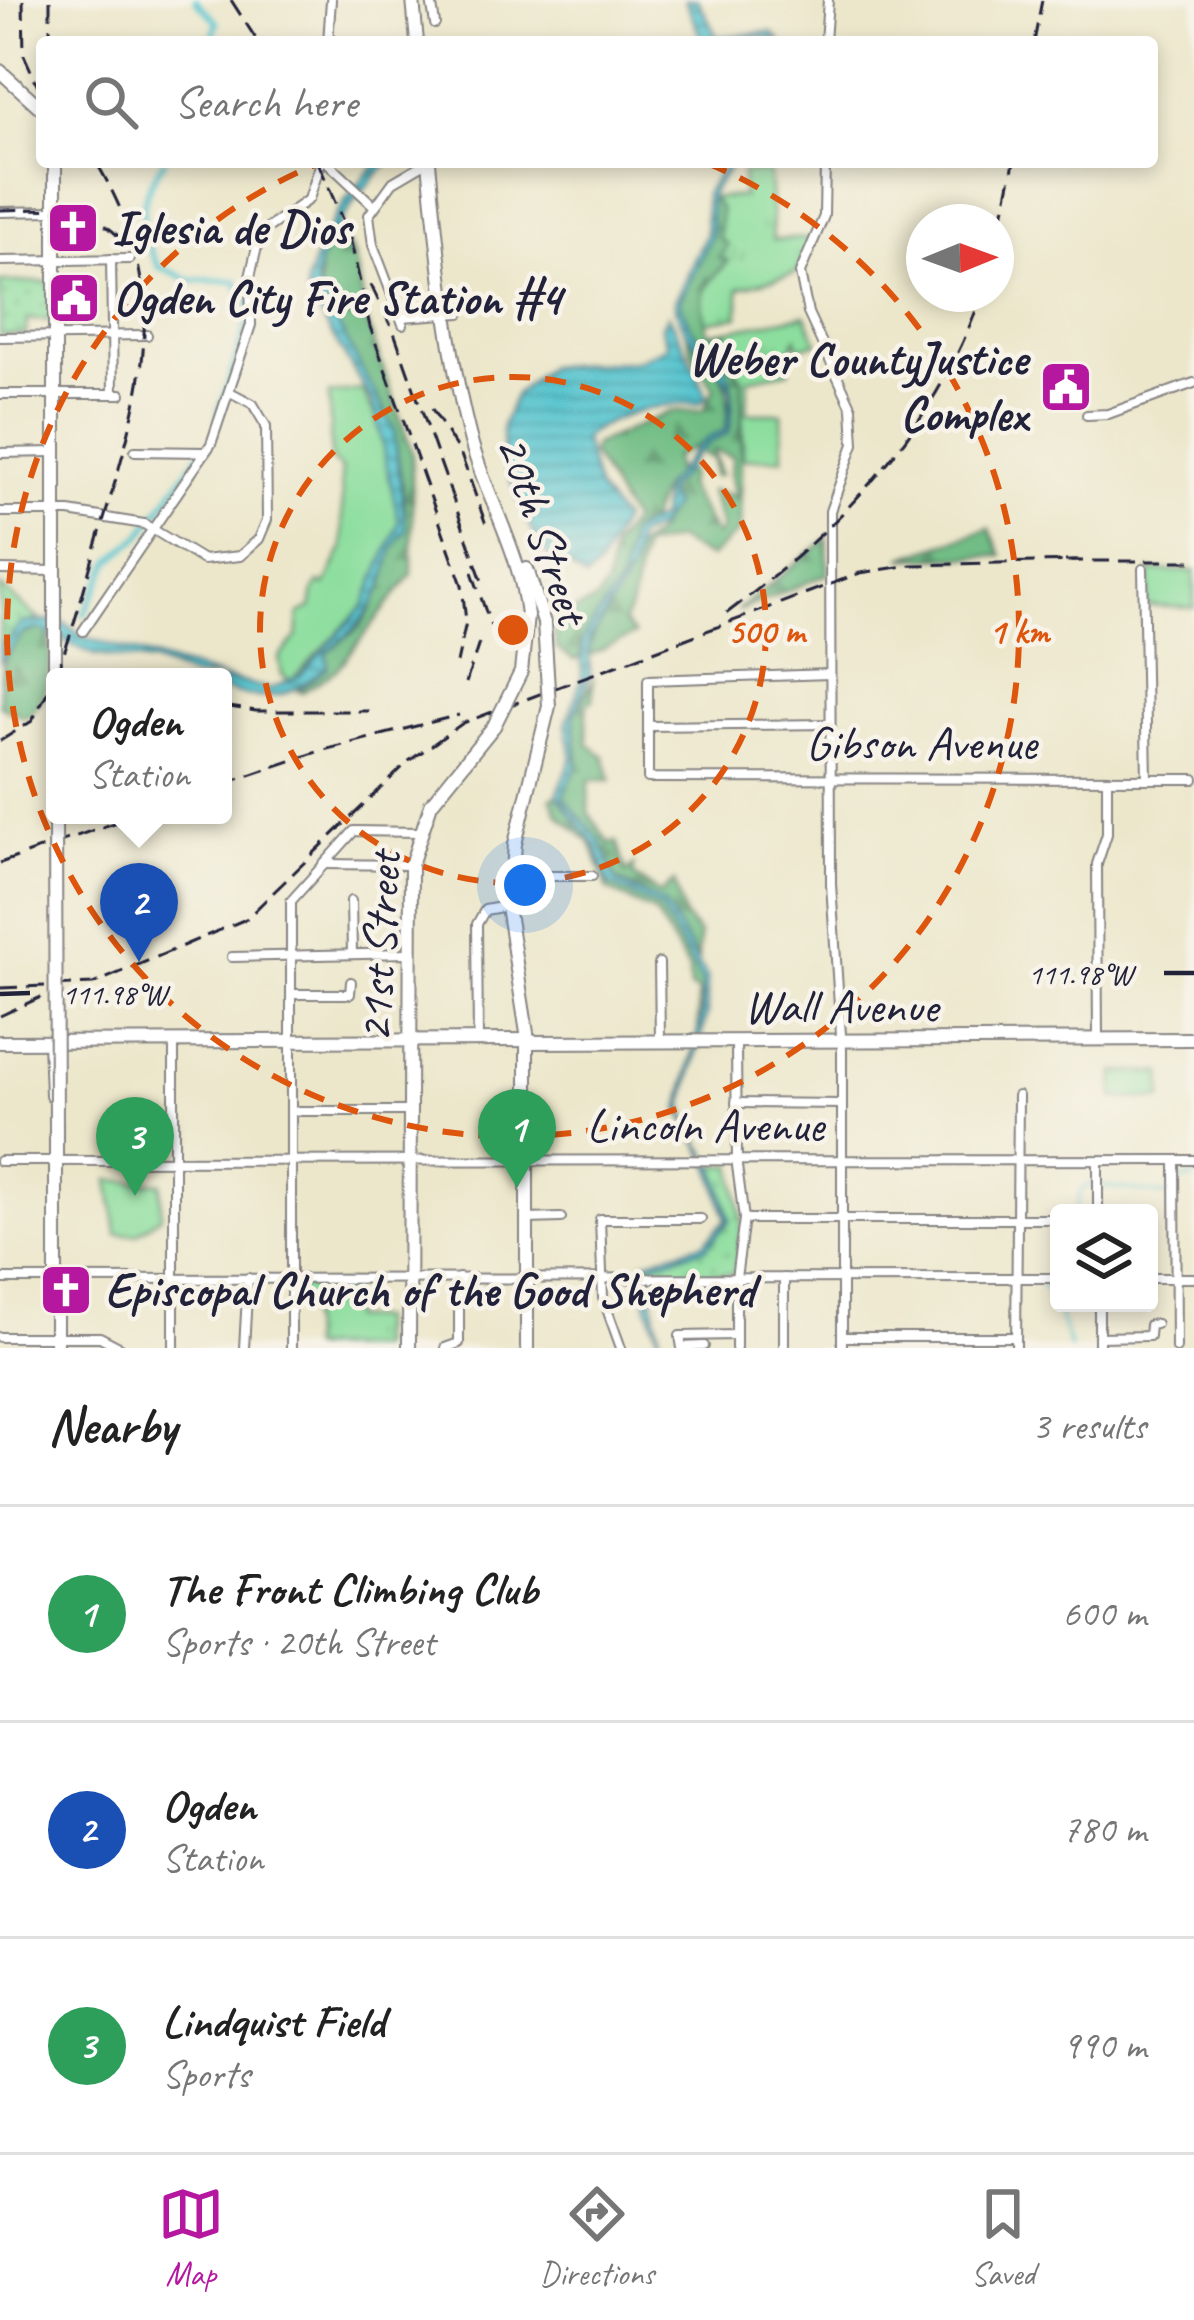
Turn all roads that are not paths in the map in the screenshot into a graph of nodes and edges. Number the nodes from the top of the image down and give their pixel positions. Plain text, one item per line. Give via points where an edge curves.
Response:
1 (331, 0) edge
2 (413, 0) edge
3 (431, 0) edge
4 (828, 0) edge
5 (435, 24) dead end
6 (328, 36) edge
7 (416, 36) edge
8 (825, 36) edge
9 (0, 71) edge
10 (36, 104) edge
11 (55, 168) edge
12 (322, 168) edge
13 (330, 168) edge
14 (424, 168) edge
15 (429, 168) edge
16 (825, 168) edge
17 (370, 202) junction
18 (55, 209) junction
19 (0, 210) edge
20 (110, 259) junction
21 (130, 259) dead end
22 (55, 260) junction
23 (0, 261) edge
24 (460, 313) dead end
25 (443, 314) junction
26 (147, 335) dead end
27 (55, 336) junction
28 (112, 336) junction
29 (0, 337) edge
30 (1194, 383) edge
31 (230, 392) junction
32 (0, 394) edge
33 (55, 394) junction
34 (1087, 415) dead end
35 (465, 418) junction
36 (55, 452) junction
37 (135, 452) dead end
38 (205, 452) junction
39 (0, 453) edge
40 (0, 512) edge
41 (55, 512) junction
42 (149, 526) junction
43 (1143, 569) dead end
44 (0, 570) edge
45 (55, 571) junction
46 (83, 631) dead end
47 (55, 668) edge
48 (830, 674) junction
49 (830, 724) junction
50 (647, 726) junction
51 (1107, 778) junction
52 (1147, 779) junction
53 (1194, 779) edge
54 (830, 781) junction
55 (55, 824) edge
56 (419, 832) junction
57 (322, 863) junction
58 (411, 866) junction
59 (512, 875) junction
60 (592, 876) dead end
61 (351, 902) dead end
62 (509, 913) junction
63 (292, 953) junction
64 (352, 953) junction
65 (408, 953) junction
66 (232, 957) dead end
67 (659, 963) dead end
68 (351, 982) dead end
69 (292, 994) junction
70 (0, 1042) edge
71 (55, 1042) junction
72 (174, 1042) junction
73 (292, 1042) junction
74 (409, 1042) junction
75 (478, 1042) junction
76 (527, 1042) junction
77 (659, 1042) junction
78 (736, 1042) junction
79 (841, 1042) junction
80 (1098, 1042) junction
81 (1194, 1043) edge
82 (1018, 1096) dead end
83 (736, 1103) junction
84 (842, 1104) junction
85 (291, 1111) junction
86 (409, 1111) junction
87 (56, 1155) junction
88 (291, 1160) junction
89 (410, 1160) junction
90 (526, 1160) junction
91 (736, 1160) junction
92 (1194, 1160) edge
93 (0, 1161) edge
94 (174, 1161) junction
95 (841, 1161) junction
96 (1175, 1161) junction
97 (1098, 1162) junction
98 (1016, 1163) junction
99 (1098, 1204) edge
100 (561, 1218) dead end
101 (527, 1219) junction
102 (701, 1219) dead end
103 (744, 1219) junction
104 (1015, 1219) junction
105 (1050, 1219) edge
106 (841, 1220) junction
107 (248, 1277) junction
108 (174, 1278) junction
109 (291, 1278) junction
110 (457, 1278) junction
111 (527, 1278) junction
112 (600, 1278) junction
113 (736, 1278) junction
114 (784, 1278) junction
115 (1016, 1278) junction
116 (1050, 1278) edge
117 (1158, 1278) edge
118 (1194, 1278) edge
119 (0, 1279) edge
120 (56, 1279) junction
121 (410, 1279) junction
122 (841, 1279) junction
123 (1176, 1279) junction
124 (1099, 1312) edge
125 (1156, 1324) dead end
126 (736, 1335) junction
127 (1099, 1336) junction
128 (0, 1337) edge
129 (56, 1342) edge
130 (681, 1343) edge
131 (704, 1343) edge
132 (842, 1343) edge
133 (1016, 1343) edge
134 (122, 1348) edge
135 (175, 1348) edge
136 (244, 1348) edge
137 (291, 1348) edge
138 (410, 1348) edge
139 (445, 1348) edge
140 (527, 1348) edge
141 (620, 1348) edge
142 (736, 1348) edge
143 (784, 1348) edge
144 (1099, 1348) edge
145 (1176, 1348) edge

1 - 6 street
2 - 7 main road
3 - 5 street
4 - 8 street
9 - 10 main road
11 - 18 main road
12 - 31 street via 309,199 268,228 257,247 251,325
13 - 17 street
14 - 17 street
15 - 25 main road, 21st Street
16 - 48 street via 820,236 800,273 854,425 830,512
17 - 25 street via 373,245 402,321
18 - 19 street
18 - 22 main road
20 - 21 street
20 - 22 street
20 - 28 street
22 - 23 street
22 - 27 main road
24 - 25 street
25 - 35 main road, 21st Street
26 - 28 street
27 - 28 street
27 - 29 street
27 - 33 main road
28 - 33 street via 117,394
30 - 34 street
31 - 38 street
31 - 42 street via 253,404 266,425 264,531 240,556 213,561
32 - 33 street
33 - 36 main road
35 - 56 main road, 21st Street, bridge via 519,566 527,616 521,672 494,726 439,792
35 - 59 main road, 20th Street, bridge via 544,623 549,706
36 - 39 street
36 - 41 main road
37 - 38 street
38 - 42 street
40 - 41 street
41 - 42 street
41 - 45 main road
42 - 46 street
43 - 52 street
44 - 45 street
45 - 47 main road
48 - 49 street
48 - 50 street via 648,680
49 - 50 street
49 - 54 street
50 - 54 street, Gibson Avenue via 648,778
51 - 52 street, Gibson Avenue
51 - 54 street, Gibson Avenue
51 - 80 street via 1108,833 1097,864
52 - 53 street, Gibson Avenue
54 - 79 street
55 - 87 main road, bridge
56 - 57 street via 355,831
56 - 58 main road, 21st Street
57 - 58 street
57 - 63 street via 291,901
58 - 65 main road, 21st Street
59 - 60 street
59 - 62 main road, 20th Street
61 - 64 street
62 - 75 street via 485,910 477,924
62 - 76 main road, 20th Street
63 - 64 street
63 - 66 street
63 - 69 street
64 - 65 street
65 - 74 main road, 21st Street
67 - 77 street
68 - 69 street via 350,994
69 - 73 street
70 - 71 main road, Wall Avenue
71 - 72 main road, Wall Avenue
71 - 87 main road
72 - 73 main road, Wall Avenue
72 - 94 street
73 - 74 main road, Wall Avenue
73 - 85 street
74 - 75 main road, Wall Avenue
74 - 86 main road, 21st Street
75 - 76 main road, Wall Avenue
76 - 77 main road, Wall Avenue
76 - 90 main road, 20th Street
77 - 78 main road, Wall Avenue
78 - 79 main road, Wall Avenue
78 - 83 street
79 - 80 main road, Wall Avenue
79 - 84 street
80 - 81 main road, Wall Avenue
82 - 98 street
83 - 84 street
83 - 91 street
84 - 95 street
85 - 86 street
85 - 88 street
86 - 89 main road, 21st Street
87 - 93 street, Lincoln Avenue
87 - 94 street, Lincoln Avenue
87 - 120 main road
88 - 89 street, Lincoln Avenue
88 - 94 street, Lincoln Avenue
88 - 109 street
89 - 90 street, Lincoln Avenue
89 - 121 main road, 21st Street
90 - 91 street, Lincoln Avenue
90 - 101 main road, 20th Street
91 - 95 street, Lincoln Avenue
91 - 103 street
92 - 96 street, Lincoln Avenue
94 - 108 street
95 - 98 street, Lincoln Avenue
95 - 106 street
96 - 97 street, Lincoln Avenue
96 - 123 street
97 - 98 street, Lincoln Avenue
97 - 99 street
98 - 104 street
100 - 101 street
101 - 111 main road, 20th Street
102 - 112 street via 600,1219
103 - 106 street
103 - 113 street
104 - 105 street
104 - 106 street
104 - 115 street
106 - 122 street
107 - 108 street
107 - 109 street
107 - 136 street
108 - 120 street
108 - 135 street
109 - 121 street
109 - 137 street
110 - 111 street
110 - 121 street
110 - 139 street via 459,1343
111 - 112 street
111 - 140 main road, 20th Street
112 - 113 street
112 - 141 street
113 - 114 street
113 - 126 street
114 - 122 street
114 - 143 street
115 - 116 street
115 - 122 street
115 - 133 street
117 - 123 street
118 - 123 street
119 - 120 street
120 - 129 main road
121 - 138 main road, 21st Street
122 - 132 street
123 - 145 street
124 - 127 street
125 - 127 street via 1149,1336
126 - 131 street
126 - 142 street
127 - 144 street
128 - 129 street
129 - 134 street via 100,1337
130 - 131 street
132 - 133 street

